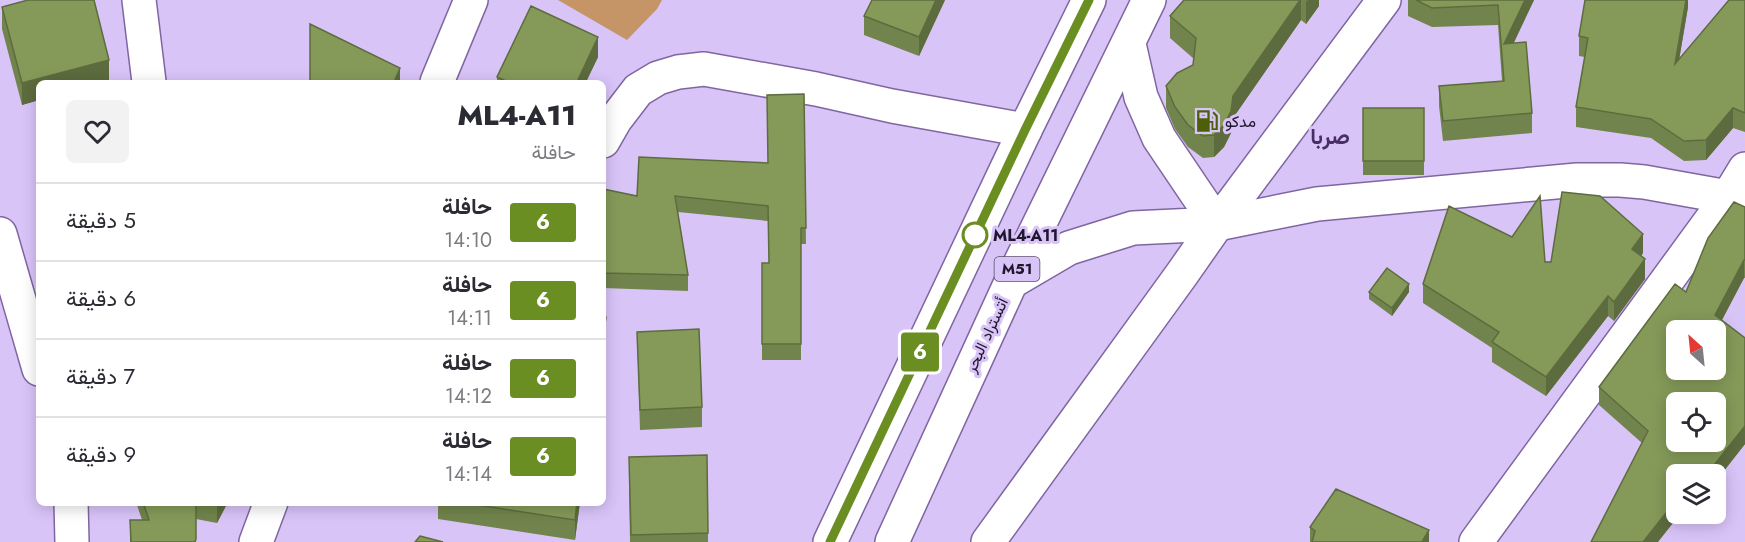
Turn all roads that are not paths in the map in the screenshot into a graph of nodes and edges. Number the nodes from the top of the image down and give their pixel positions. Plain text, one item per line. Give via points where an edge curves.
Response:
1 (139, 0) edge
2 (471, 0) edge
3 (1089, 0) edge
4 (1149, 0) edge
5 (1384, 0) edge
6 (1128, 44) junction
7 (149, 80) edge
8 (438, 80) edge
9 (1025, 130) junction
10 (606, 136) edge
11 (1745, 169) edge
12 (1736, 200) edge
13 (1217, 224) junction
14 (0, 234) edge
15 (1011, 282) junction
16 (36, 359) edge
17 (71, 506) edge
18 (270, 506) edge
19 (72, 542) edge
20 (256, 542) edge
21 (831, 542) edge
22 (892, 542) edge
23 (988, 542) edge
24 (1476, 542) edge

1 - 7 main road
2 - 8 main road
3 - 9 main road
4 - 6 main road, أتستراد البحر / M51
5 - 13 main road
6 - 13 main road via 1142,97 1159,138
6 - 15 main road, أتستراد البحر / M51
9 - 10 main road via 704,69 658,78 638,90
9 - 21 main road
11 - 12 main road
12 - 13 main road via 1644,182 1578,180 1317,204
12 - 24 main road
13 - 15 main road via 1133,228 1069,248
13 - 23 main road
14 - 16 main road
15 - 22 main road, أتستراد البحر / M51
17 - 19 main road
18 - 20 main road

